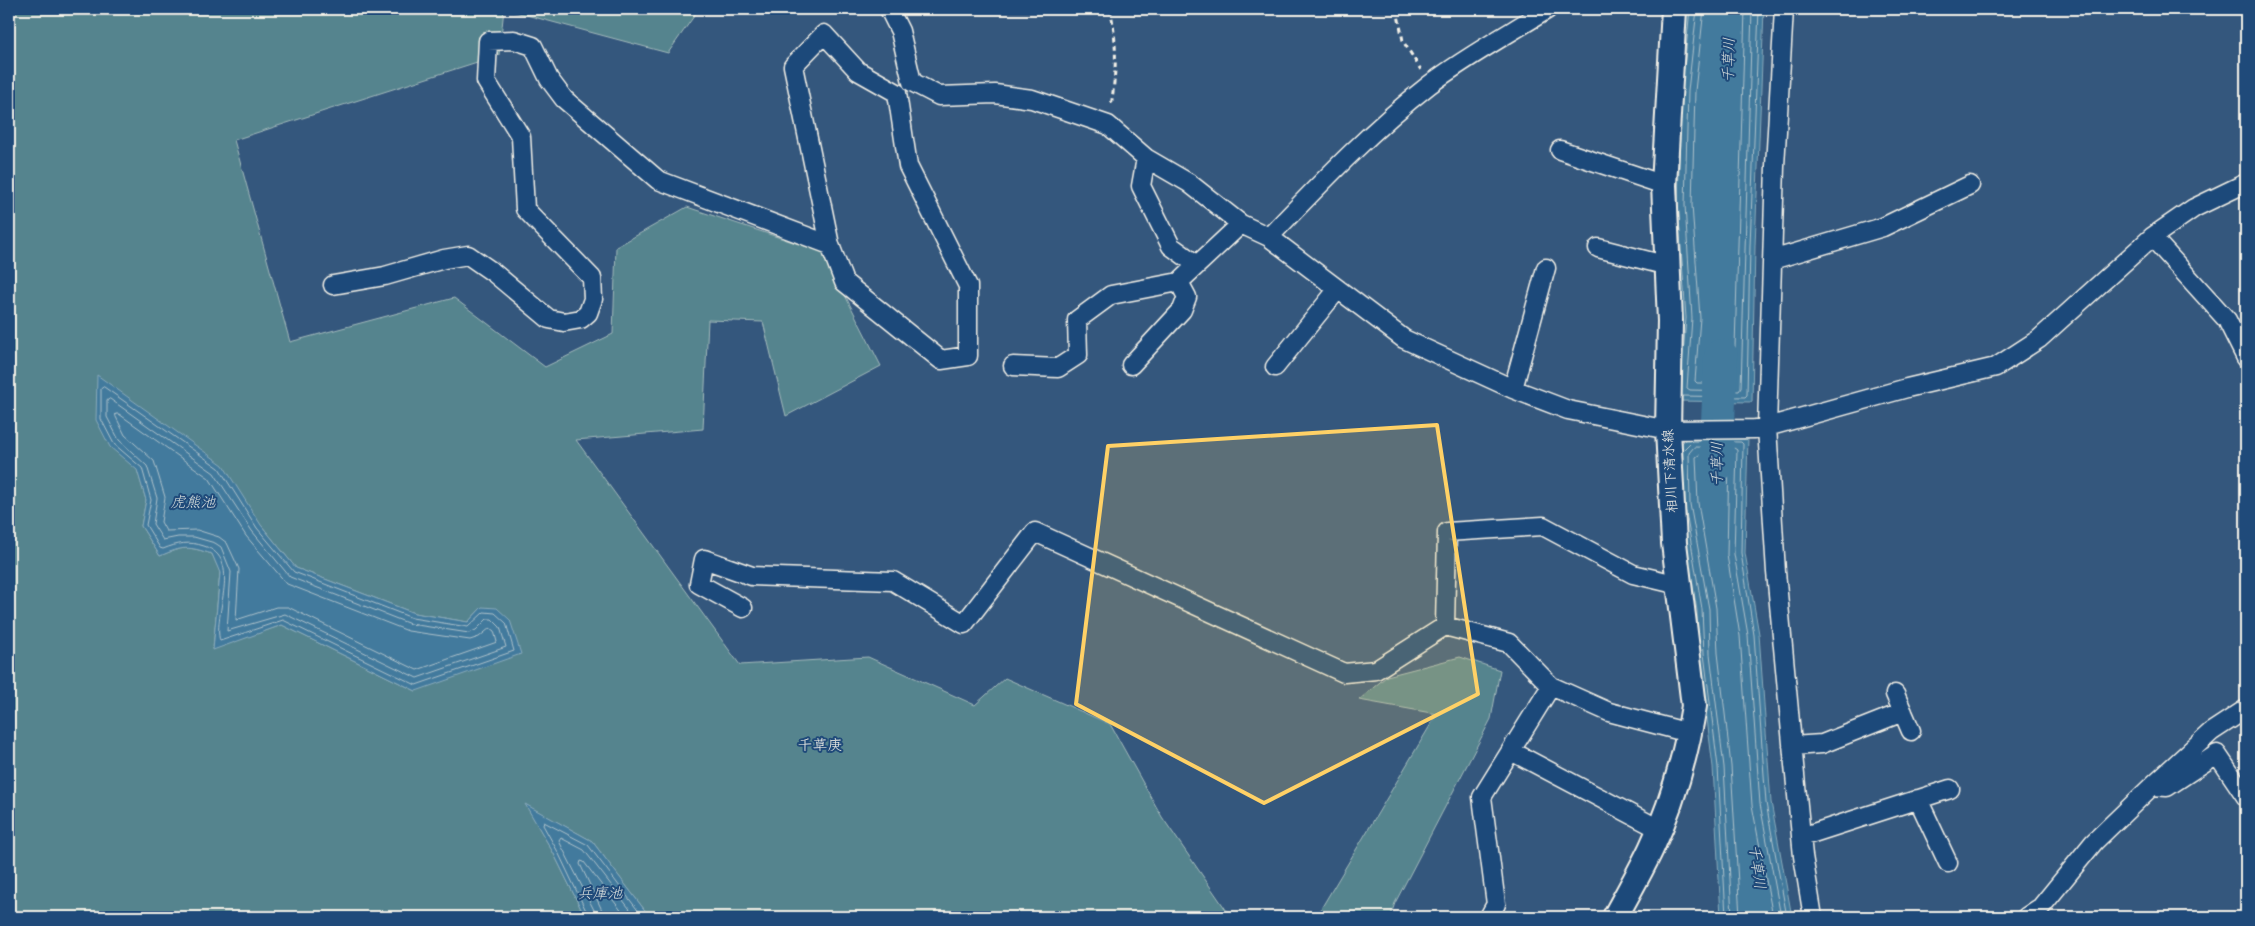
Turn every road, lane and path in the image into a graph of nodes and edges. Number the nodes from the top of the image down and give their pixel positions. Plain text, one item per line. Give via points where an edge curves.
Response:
1 (889, 9) edge
2 (1110, 9) edge
3 (1397, 9) edge
4 (1548, 9) edge
5 (1674, 9) edge
6 (1784, 9) edge
7 (912, 82) junction
8 (1431, 84) junction
9 (897, 93) junction
10 (1108, 125) junction
11 (1560, 150) dead end
12 (1146, 158) junction
13 (1970, 184) dead end
14 (2246, 184) edge
15 (1664, 185) junction
16 (1241, 224) junction
17 (2152, 236) junction
18 (1270, 237) junction
19 (830, 245) junction
20 (1598, 248) dead end
21 (1772, 260) junction
22 (1197, 265) junction
23 (1668, 266) junction
24 (1546, 268) dead end
25 (1179, 282) junction
26 (333, 286) dead end
27 (1338, 289) junction
28 (2246, 358) edge
29 (1131, 365) dead end
30 (1013, 366) dead end
31 (1275, 367) dead end
32 (1513, 389) junction
33 (1761, 428) junction
34 (1674, 430) junction
35 (1679, 585) junction
36 (743, 608) dead end
37 (1445, 626) junction
38 (1552, 686) junction
39 (1895, 694) dead end
40 (2246, 709) edge
41 (1903, 712) junction
42 (1911, 731) dead end
43 (1689, 733) junction
44 (1792, 746) junction
45 (1511, 751) junction
46 (2152, 786) junction
47 (1950, 789) dead end
48 (2246, 798) edge
49 (1918, 800) junction
50 (1659, 829) junction
51 (1801, 837) junction
52 (1948, 863) dead end
53 (1489, 917) edge
54 (1615, 917) edge
55 (1813, 917) edge
56 (2026, 917) edge

1 - 7 street via 900,31
2 - 10 path via 1116,35 1116,70
3 - 8 path via 1403,41
4 - 8 street
5 - 15 main road, 相川下清水線
6 - 21 street
7 - 9 street
7 - 10 street via 939,96 995,94 1032,99
8 - 18 street via 1334,169
9 - 19 street via 858,71 824,34 794,66
9 - 19 street via 908,166 968,286 968,356 941,360 844,282
10 - 12 street
11 - 15 street
12 - 16 street via 1189,183
12 - 22 street via 1141,186 1171,246
13 - 21 street via 1883,227
14 - 17 street via 2194,208
15 - 23 main road, 相川下清水線
16 - 18 street
16 - 22 street
17 - 28 street via 2227,320
17 - 33 street via 2039,339 1996,367
18 - 27 street
19 - 26 street via 658,180 564,99 549,79 534,46 514,40 488,41 486,82 522,138 525,209 592,278 594,299 588,313 581,319 564,322 549,319 468,255
20 - 23 street
21 - 33 street
22 - 25 street
23 - 34 main road, 相川下清水線
24 - 32 street
25 - 29 street via 1187,298 1182,310
25 - 30 street via 1111,295 1077,320 1078,356 1058,368
27 - 31 street
27 - 32 street via 1404,339
32 - 34 street via 1568,410
33 - 34 street
33 - 44 street
34 - 35 main road, 相川下清水線 via 1674,543
35 - 37 street via 1633,574 1543,526 1447,532
35 - 43 main road, 相川下清水線 via 1694,706
36 - 37 street via 699,584 704,559 752,576 894,581 964,624 1035,532 1344,673 1376,670
37 - 38 street via 1509,643
38 - 43 street via 1609,712
38 - 45 street
39 - 41 street
40 - 46 street via 2211,732
41 - 42 street
41 - 44 street via 1822,744
43 - 50 main road, 相川下清水線
44 - 51 street
45 - 50 street
45 - 53 street via 1482,797 1496,904
46 - 48 street via 2167,787 2217,754
46 - 56 street via 2094,842 2041,907
47 - 49 street
49 - 51 street
49 - 52 street
50 - 54 main road, 相川下清水線
51 - 55 street

